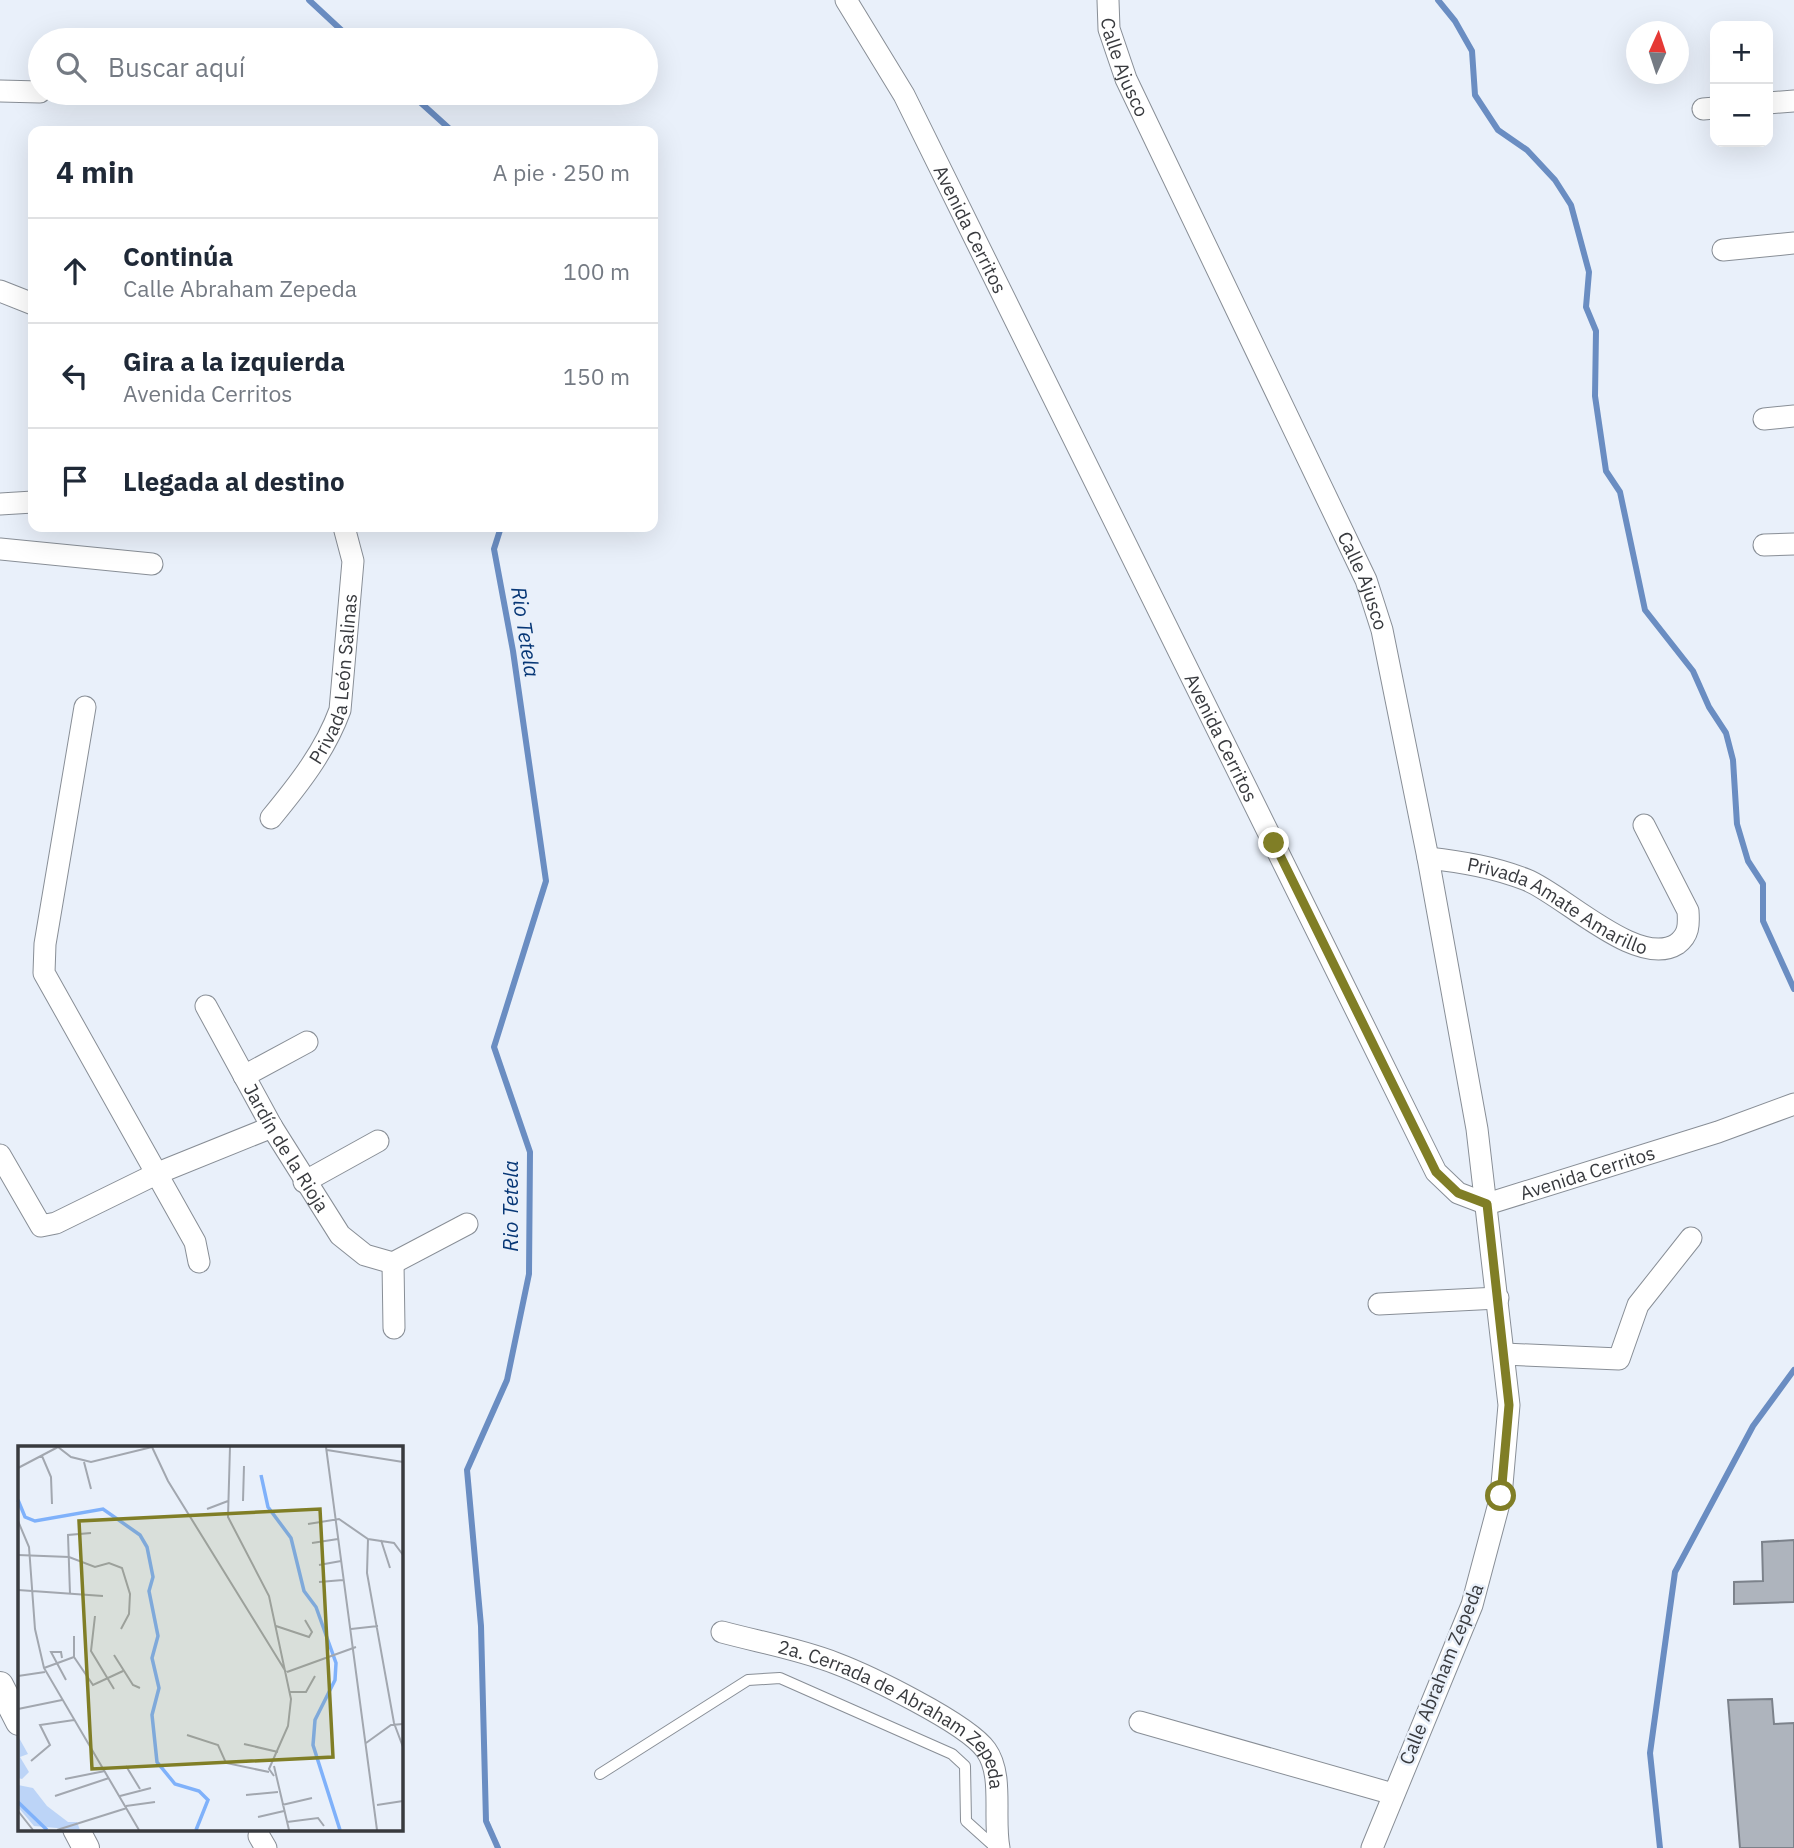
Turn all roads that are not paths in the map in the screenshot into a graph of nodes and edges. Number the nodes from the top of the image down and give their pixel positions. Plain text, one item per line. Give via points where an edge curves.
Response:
1 (846, 0) edge
2 (1108, 0) edge
3 (0, 91) edge
4 (28, 92) edge
5 (1794, 101) edge
6 (1773, 103) edge
7 (1794, 243) edge
8 (1723, 250) dead end
9 (0, 291) edge
10 (28, 302) edge
11 (1794, 416) edge
12 (1764, 419) dead end
13 (28, 502) edge
14 (0, 504) edge
15 (345, 532) edge
16 (1794, 544) edge
17 (1764, 545) dead end
18 (0, 549) edge
19 (152, 564) dead end
20 (85, 707) dead end
21 (271, 818) dead end
22 (1644, 825) dead end
23 (1428, 858) junction
24 (206, 1006) dead end
25 (307, 1042) dead end
26 (244, 1076) junction
27 (1792, 1105) edge
28 (272, 1127) junction
29 (378, 1141) dead end
30 (0, 1155) edge
31 (158, 1173) junction
32 (304, 1182) junction
33 (1487, 1204) junction
34 (467, 1224) dead end
35 (1691, 1238) dead end
36 (199, 1262) dead end
37 (393, 1264) junction
38 (1498, 1298) junction
39 (1379, 1304) dead end
40 (394, 1328) dead end
41 (1504, 1354) junction
42 (722, 1632) dead end
43 (0, 1685) edge
44 (18, 1720) edge
45 (1140, 1722) dead end
46 (600, 1774) dead end
47 (1392, 1794) junction
48 (77, 1830) edge
49 (86, 1848) edge
50 (998, 1848) edge
51 (1372, 1848) edge

1 - 33 street, Avenida Cerritos via 904,95 1436,1172 1458,1193
2 - 23 street, Calle Ajusco via 1109,29 1126,79 1366,580 1382,630
3 - 4 street
5 - 6 street
7 - 8 street
9 - 10 street
11 - 12 street
13 - 14 street
15 - 21 street, Privada León Salinas via 353,561 340,710 314,763
16 - 17 street
18 - 19 street
20 - 31 street via 44,973
22 - 23 street, Privada Amate Amarillo via 1688,911 1685,938 1668,949 1638,945 1529,880 1482,865
23 - 33 street, Calle Ajusco
24 - 26 street, Jardín de la Rioja
25 - 26 street
26 - 28 street, Jardín de la Rioja
27 - 33 street, Avenida Cerritos
28 - 31 street
28 - 32 street, Jardín de la Rioja
29 - 32 street
30 - 31 street via 41,1226
31 - 36 street via 195,1242
32 - 37 street, Jardín de la Rioja via 340,1235 365,1255
33 - 38 street, Calle Abraham Zepeda
34 - 37 street
35 - 41 street via 1638,1305 1619,1360
37 - 40 street
38 - 39 street
38 - 41 street, Calle Abraham Zepeda
41 - 47 street, Calle Abraham Zepeda via 1509,1405 1501,1496 1472,1605
42 - 50 street, 2a. Cerrada de Abraham Zepeda via 835,1663 949,1719 986,1749 997,1776 994,1825
43 - 44 street
45 - 47 street
46 - 50 lane via 747,1681 780,1678 952,1754 965,1766 966,1821
47 - 51 street, Calle Abraham Zepeda
48 - 49 street

